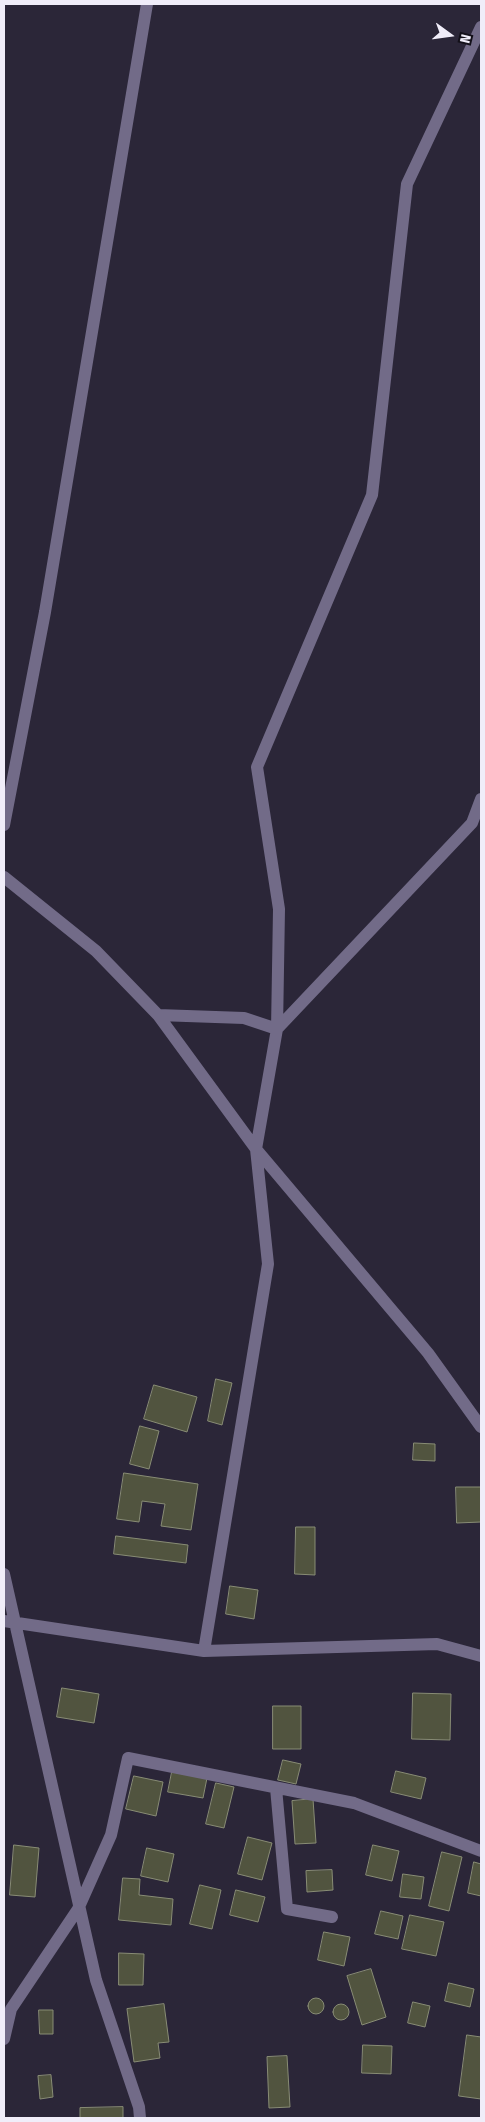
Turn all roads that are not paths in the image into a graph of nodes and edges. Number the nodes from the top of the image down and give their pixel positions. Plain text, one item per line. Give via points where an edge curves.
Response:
1 (147, 4) edge
2 (481, 27) edge
3 (481, 799) edge
4 (476, 822) edge
5 (4, 825) edge
6 (4, 877) edge
7 (158, 1015) junction
8 (277, 1030) junction
9 (256, 1149) junction
10 (481, 1427) edge
11 (4, 1574) edge
12 (9, 1621) edge
13 (204, 1651) junction
14 (481, 1656) edge
15 (276, 1788) junction
16 (481, 1851) edge
17 (78, 1909) junction
18 (332, 1917) dead end
19 (4, 2039) edge
20 (141, 2115) edge

1 - 5 street via 45,612
2 - 8 street via 407,184 372,495 257,768 280,909
3 - 4 street
4 - 8 street
6 - 7 street via 96,951
7 - 8 street via 244,1018
7 - 9 street
8 - 9 street
9 - 10 street via 428,1353
9 - 13 street via 268,1264
11 - 12 street
12 - 13 street
12 - 17 street
13 - 14 street via 437,1644
15 - 16 street via 354,1803
15 - 17 street via 128,1758 112,1835
15 - 18 street via 287,1909
17 - 19 street via 11,2009
17 - 20 street via 96,1980

